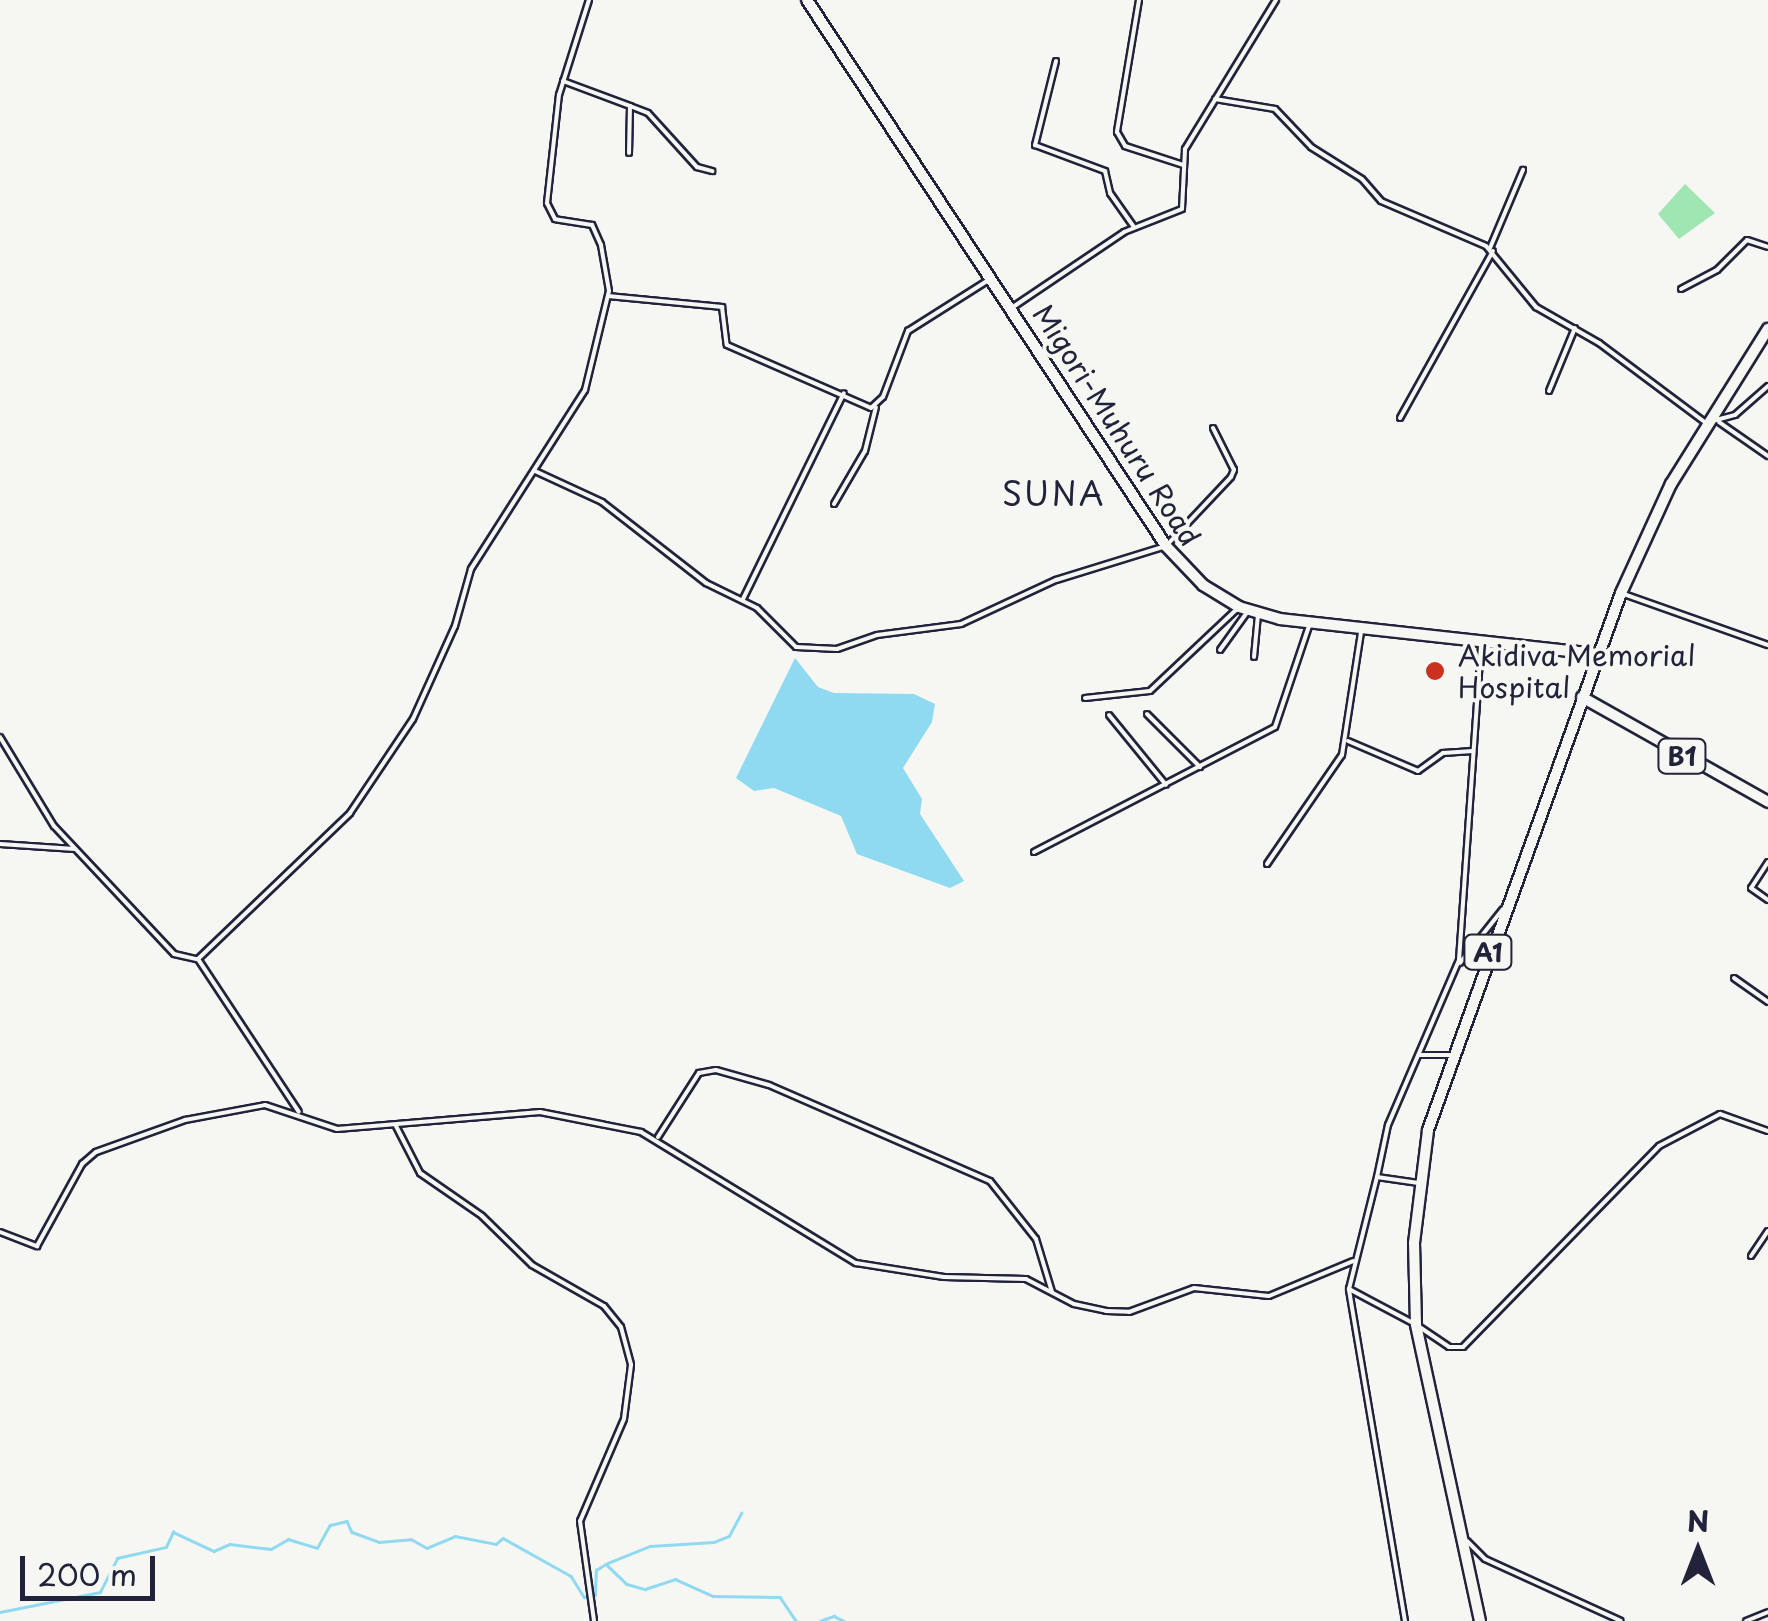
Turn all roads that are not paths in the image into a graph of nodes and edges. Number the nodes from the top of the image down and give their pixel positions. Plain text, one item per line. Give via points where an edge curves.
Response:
1 (589, 0) edge
2 (1139, 0) edge
3 (1276, 0) edge
4 (810, 2) edge
5 (1056, 62) dead end
6 (563, 81) junction
7 (1216, 99) junction
8 (630, 106) junction
9 (629, 153) dead end
10 (1183, 166) junction
11 (1523, 170) dead end
12 (712, 172) dead end
13 (1134, 227) junction
14 (1768, 247) edge
15 (1491, 250) junction
16 (992, 278) junction
17 (1681, 289) dead end
18 (608, 296) junction
19 (1013, 307) junction
20 (1575, 328) junction
21 (1768, 328) edge
22 (1768, 386) edge
23 (1550, 390) dead end
24 (844, 393) junction
25 (876, 407) junction
26 (1400, 418) dead end
27 (1712, 420) junction
28 (1213, 428) dead end
29 (1768, 456) edge
30 (535, 471) junction
31 (834, 504) dead end
32 (1166, 546) junction
33 (1621, 593) junction
34 (742, 599) junction
35 (1248, 611) junction
36 (1310, 623) junction
37 (1361, 627) junction
38 (1481, 639) junction
39 (1768, 645) edge
40 (1220, 650) dead end
41 (1598, 654) junction
42 (1254, 657) dead end
43 (1085, 698) dead end
44 (1580, 702) junction
45 (1147, 714) dead end
46 (1109, 716) dead end
47 (0, 737) edge
48 (1348, 741) junction
49 (1474, 751) junction
50 (1463, 756) junction
51 (1473, 762) junction
52 (1200, 766) junction
53 (1166, 786) junction
54 (1768, 802) edge
55 (0, 844) edge
56 (75, 849) junction
57 (1034, 852) dead end
58 (1768, 862) edge
59 (1267, 864) dead end
60 (1768, 900) edge
61 (1504, 909) junction
62 (198, 959) junction
63 (1458, 966) junction
64 (1734, 978) dead end
65 (1768, 1002) edge
66 (1419, 1055) junction
67 (1450, 1055) junction
68 (302, 1116) junction
69 (396, 1126) junction
70 (1768, 1131) edge
71 (657, 1138) junction
72 (1378, 1177) junction
73 (1419, 1183) junction
74 (1768, 1231) edge
75 (0, 1232) edge
76 (1752, 1256) dead end
77 (1352, 1261) junction
78 (1349, 1289) junction
79 (1052, 1292) junction
80 (1416, 1324) junction
81 (1460, 1531) junction
82 (1768, 1612) edge
83 (594, 1621) edge
84 (1406, 1621) edge
85 (1480, 1621) edge
86 (1621, 1621) edge
87 (1746, 1621) edge

1 - 6 street
2 - 10 street via 1117,132 1125,146
3 - 7 street
4 - 16 highway, Migori-Muhuru Road
5 - 13 street via 1035,144 1105,170 1109,190
6 - 8 street
6 - 18 street via 547,208 555,219 597,230
7 - 10 street via 1190,138
7 - 15 street via 1275,109 1311,147 1362,178 1381,201
8 - 9 street
8 - 12 street via 648,112 697,167
10 - 13 street via 1182,209
11 - 15 street
13 - 19 street
14 - 17 street via 1747,240 1717,270
15 - 20 street via 1536,307
15 - 26 street
16 - 19 highway, Migori-Muhuru Road
16 - 25 street via 908,332
18 - 24 street via 722,307 727,345
18 - 30 street via 585,390
19 - 32 highway, Migori-Muhuru Road
20 - 23 street
20 - 27 street
21 - 27 highway, A1
22 - 27 street
24 - 25 street
24 - 34 street
25 - 31 street via 867,447
27 - 29 street
27 - 33 highway, A1
28 - 32 street via 1234,470
30 - 34 street via 584,490 706,583
30 - 62 street via 471,569 455,626 413,719 350,813
32 - 34 street via 1056,580 961,624 874,636 850,648 796,647
32 - 35 highway, Migori-Muhuru Road via 1203,586
33 - 39 street
33 - 41 highway, A1
35 - 36 highway, Migori-Muhuru Road
35 - 40 street
35 - 42 street
35 - 43 street via 1150,691
36 - 37 highway, Migori-Muhuru Road
36 - 52 street via 1275,727
37 - 38 highway, Migori-Muhuru Road
37 - 48 street
38 - 41 highway, Migori-Muhuru Road
38 - 49 street
41 - 44 highway, A1
44 - 54 highway, B1
44 - 61 highway, A1
45 - 52 street
46 - 53 street
47 - 56 street via 23,769 32,799
48 - 50 street via 1418,772 1443,753
48 - 59 street
49 - 50 street
49 - 51 street
50 - 51 street
51 - 63 street
52 - 53 street
53 - 57 street
55 - 56 street
56 - 62 street via 174,954
58 - 60 street via 1751,888
61 - 63 street
61 - 67 highway, A1
62 - 68 street
63 - 66 street
64 - 65 street
66 - 67 street
66 - 72 street via 1388,1125
67 - 73 highway, A1
68 - 69 street via 337,1129
68 - 75 street via 255,1106 113,1145 82,1164 37,1246
69 - 71 street via 551,1112
69 - 83 street via 405,1155 420,1173 482,1216 532,1266 604,1306 622,1328 631,1365 624,1418 580,1521
70 - 80 street via 1720,1114 1656,1148 1460,1349
71 - 79 street via 856,1263 944,1277 1017,1278
71 - 79 street via 699,1073 716,1070 769,1085 990,1181 1036,1239
72 - 73 street
72 - 77 street
73 - 80 highway, A1
74 - 76 street
77 - 78 street
77 - 79 street via 1277,1294 1180,1290 1129,1312 1079,1306
78 - 80 street
78 - 84 street
80 - 81 highway, A1
81 - 85 highway, A1
81 - 86 street via 1479,1556
82 - 87 street

